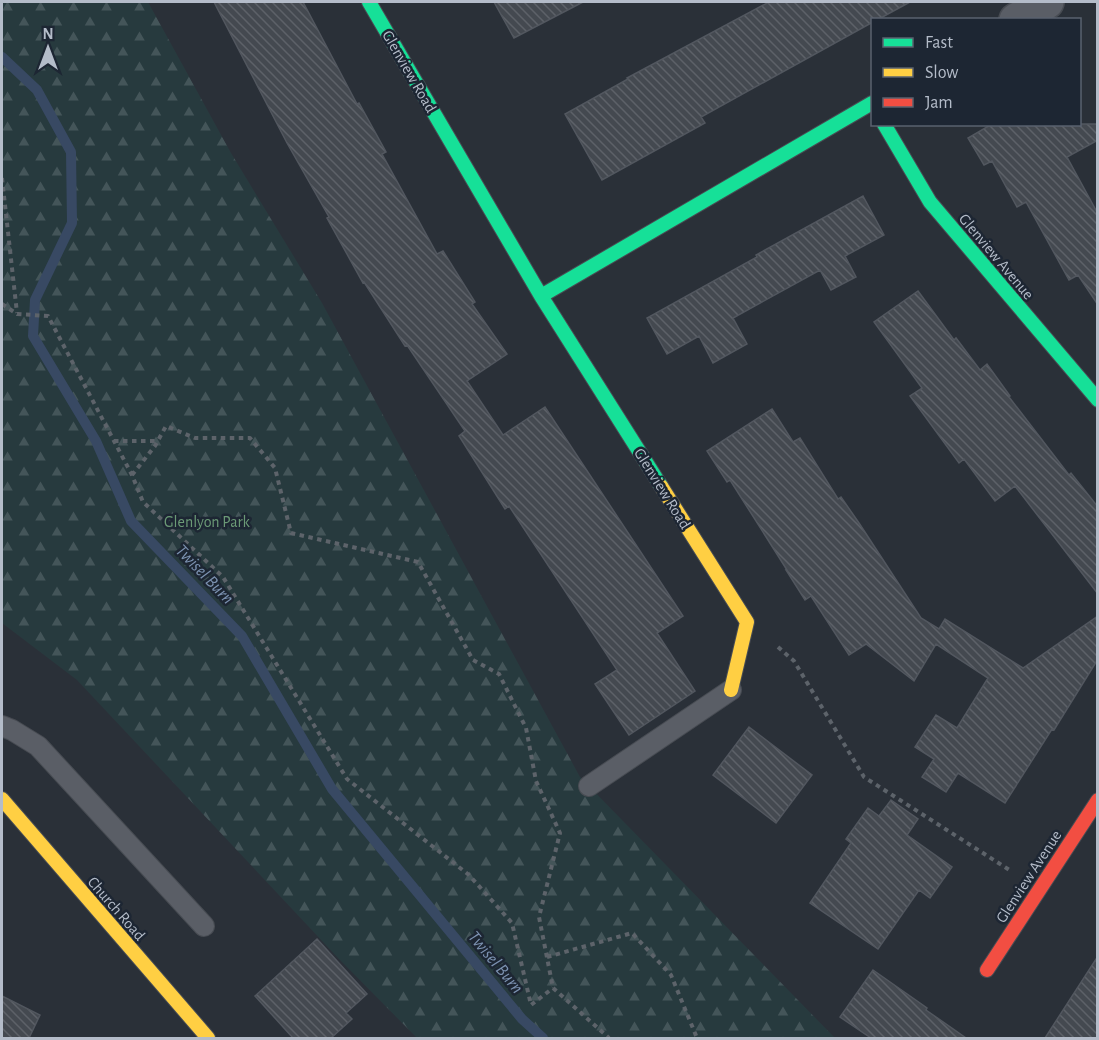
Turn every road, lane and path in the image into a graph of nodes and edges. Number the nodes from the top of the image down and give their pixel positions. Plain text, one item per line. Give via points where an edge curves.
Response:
1 (369, 2) edge
2 (1047, 2) edge
3 (1019, 18) edge
4 (871, 105) edge
5 (885, 126) edge
6 (2, 178) edge
7 (541, 296) junction
8 (2, 304) edge
9 (17, 314) junction
10 (1098, 399) edge
11 (114, 441) junction
12 (158, 441) junction
13 (132, 475) junction
14 (747, 622) junction
15 (731, 690) joint
16 (2, 726) edge
17 (589, 786) dead end
18 (2, 800) edge
19 (1098, 800) edge
20 (1040, 889) junction
21 (204, 926) dead end
22 (547, 957) junction
23 (987, 970) dead end
24 (553, 988) junction
25 (208, 1038) edge
26 (609, 1038) edge
27 (697, 1038) edge

1 - 7 street, Glenview Road
2 - 3 street
4 - 7 street
5 - 10 street, Glenview Avenue via 930,202
6 - 9 path
7 - 14 street, Glenview Road
8 - 9 path
9 - 11 path via 48,316
11 - 12 path
11 - 13 path
12 - 13 path
12 - 22 path via 166,426 195,438 250,438 275,468 291,533 418,562 473,660 500,674 526,728 536,781 560,833 539,917
13 - 24 path via 143,502 223,577 346,779 469,875 512,923 531,1005
14 - 15 street
14 - 20 path via 795,661 864,777
15 - 17 lane
16 - 21 lane via 38,746
18 - 25 street, Church Road
19 - 20 street, Glenview Avenue
20 - 23 street, Glenview Avenue
22 - 24 path
22 - 27 path via 632,933 671,975
24 - 26 path

